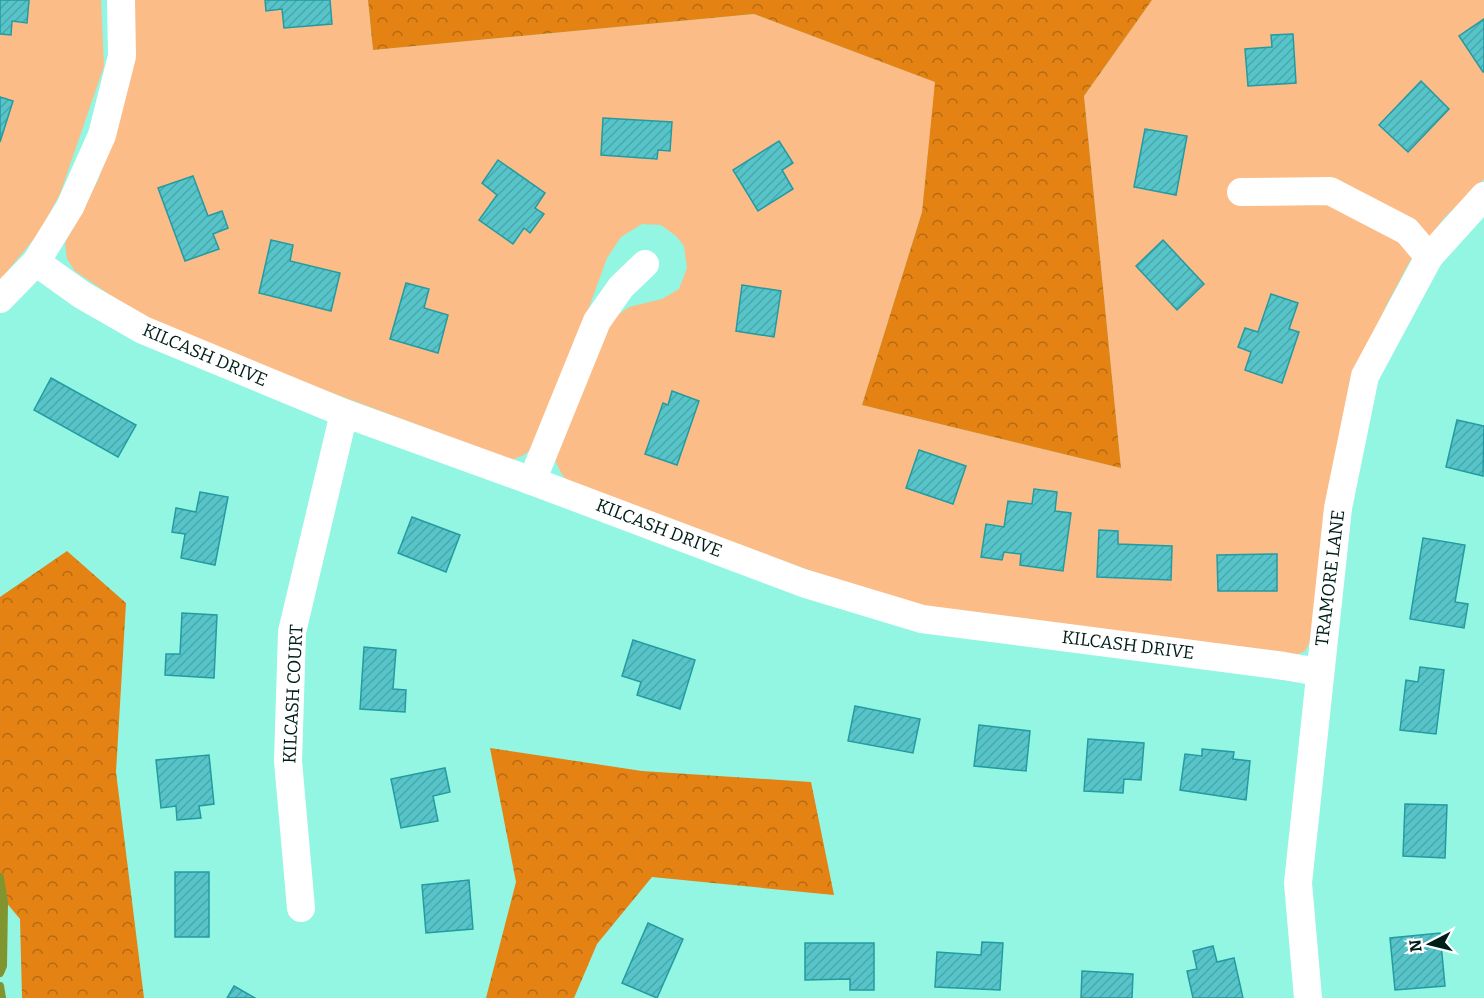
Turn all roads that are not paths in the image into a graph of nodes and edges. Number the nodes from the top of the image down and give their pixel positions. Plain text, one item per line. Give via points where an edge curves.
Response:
1 (121, 0) edge
2 (1241, 192) dead end
3 (1484, 196) edge
4 (1429, 257) junction
5 (36, 262) junction
6 (645, 264) dead end
7 (0, 299) edge
8 (344, 413) junction
9 (532, 481) junction
10 (1319, 672) junction
11 (301, 908) dead end
12 (1308, 998) edge

1 - 5 street via 122,56 102,135 70,207
2 - 4 street via 1330,191 1407,231
3 - 4 street, TRAMORE LANE
4 - 10 street, TRAMORE LANE via 1365,376 1338,508
5 - 7 street
5 - 8 street, KILCASH DRIVE via 82,295 143,330
6 - 9 street via 621,287 597,321
8 - 9 street, KILCASH DRIVE
8 - 11 street, KILCASH COURT via 292,632 288,761
9 - 10 street, KILCASH DRIVE via 803,583 922,619
10 - 12 street, TRAMORE LANE via 1298,883

